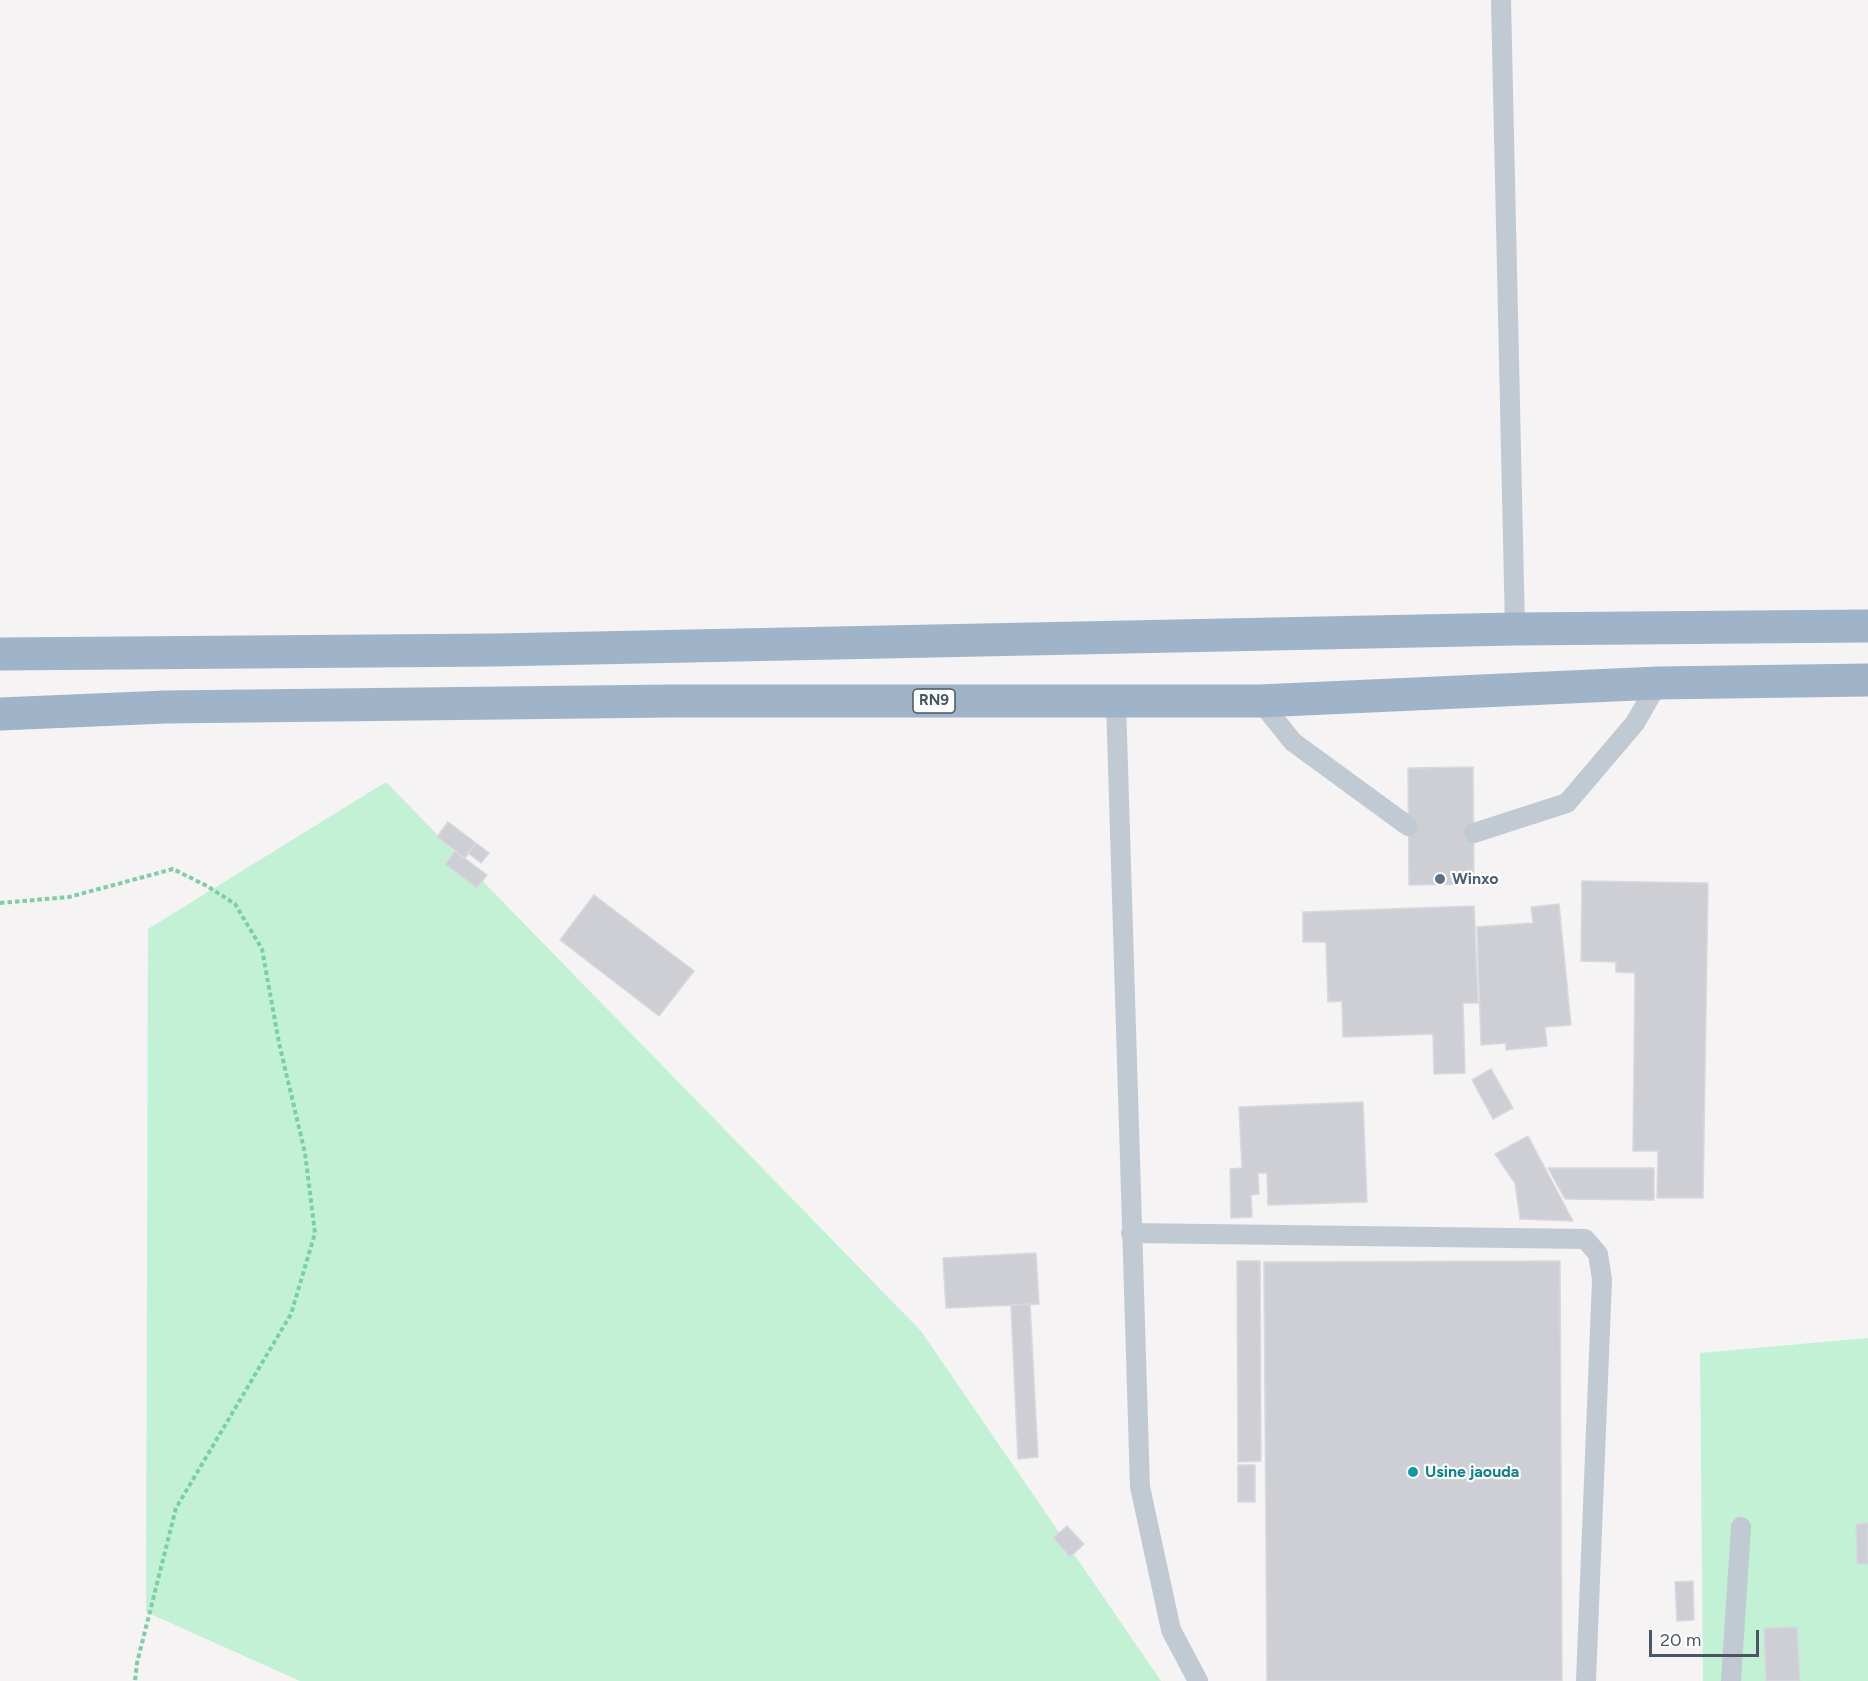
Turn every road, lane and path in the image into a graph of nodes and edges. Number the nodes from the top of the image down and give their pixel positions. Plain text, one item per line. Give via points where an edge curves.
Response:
1 (1501, 0) edge
2 (1868, 626) edge
3 (1515, 630) junction
4 (0, 654) edge
5 (1868, 680) edge
6 (1658, 683) junction
7 (1116, 701) junction
8 (1260, 701) junction
9 (0, 714) edge
10 (1408, 826) dead end
11 (1474, 833) dead end
12 (0, 903) edge
13 (1131, 1233) junction
14 (1741, 1527) dead end
15 (135, 1681) edge
16 (1198, 1681) edge
17 (1586, 1681) edge
18 (1731, 1681) edge

1 - 3 lane
2 - 3 highway
3 - 4 highway via 496,650
5 - 6 highway, RN9
6 - 8 highway, RN9
6 - 11 lane via 1635,723 1567,803
7 - 8 highway, RN9
7 - 9 highway, RN9 via 224,706
7 - 13 lane
8 - 10 lane via 1293,741
12 - 15 path via 69,897 173,869 235,904 262,949 305,1153 315,1233 291,1314 176,1508
13 - 16 lane via 1140,1487 1171,1630
13 - 17 lane via 1585,1239 1598,1254 1602,1279
14 - 18 lane

